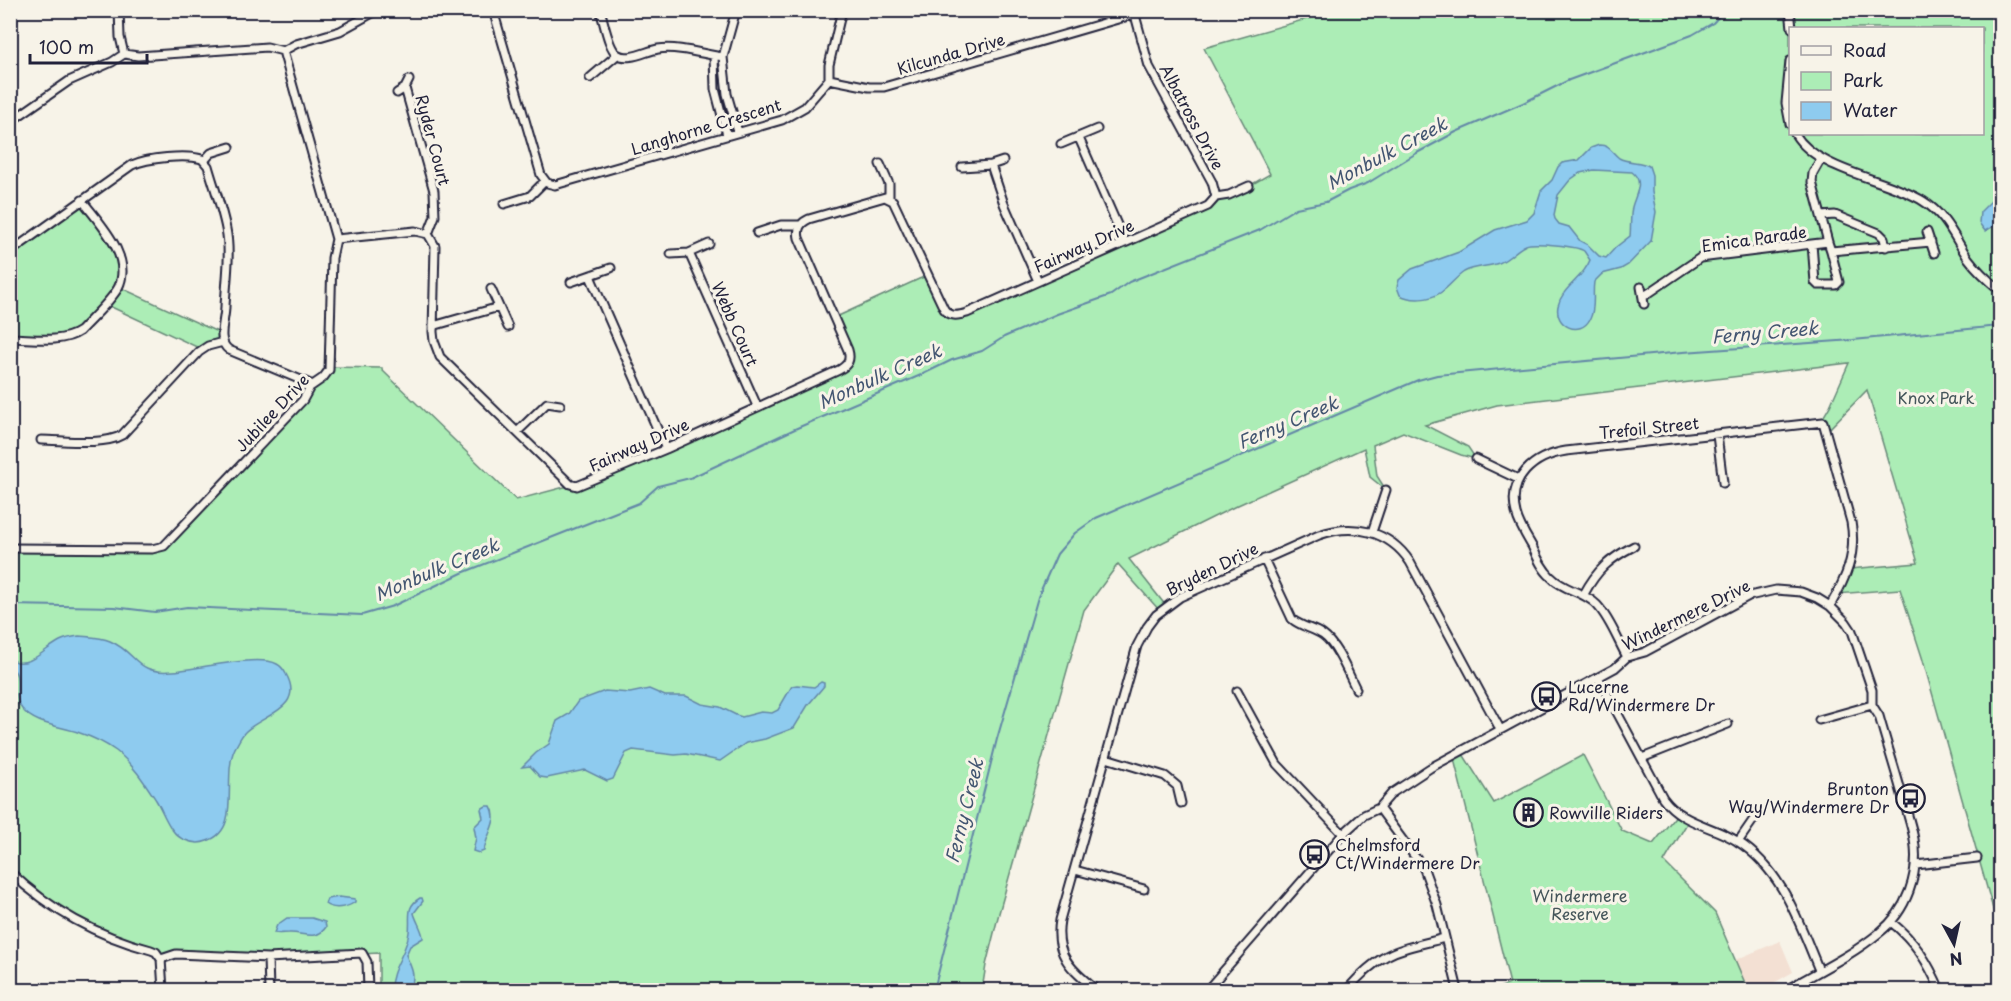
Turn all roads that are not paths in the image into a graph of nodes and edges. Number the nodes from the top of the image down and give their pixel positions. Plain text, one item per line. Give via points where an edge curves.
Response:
1 (119, 10) edge
2 (378, 10) edge
3 (493, 10) edge
4 (600, 10) edge
5 (736, 10) edge
6 (842, 10) edge
7 (1149, 10) edge
8 (1790, 10) edge
9 (1135, 15) junction
10 (1792, 25) edge
11 (283, 51) junction
12 (124, 54) junction
13 (617, 55) junction
14 (714, 56) junction
15 (723, 57) junction
16 (591, 78) dead end
17 (1789, 78) edge
18 (829, 79) junction
19 (397, 93) dead end
20 (1789, 116) edge
21 (10, 122) edge
22 (1097, 129) dead end
23 (738, 132) junction
24 (727, 135) junction
25 (1796, 135) edge
26 (1079, 138) junction
27 (1061, 144) dead end
28 (230, 147) dead end
29 (1821, 159) junction
30 (204, 161) junction
31 (1003, 161) dead end
32 (880, 164) dead end
33 (991, 165) junction
34 (963, 167) dead end
35 (545, 182) junction
36 (1249, 186) dead end
37 (1216, 197) junction
38 (889, 198) junction
39 (82, 200) junction
40 (504, 204) dead end
41 (1821, 216) junction
42 (801, 225) junction
43 (757, 232) dead end
44 (1927, 232) dead end
45 (429, 234) junction
46 (336, 239) junction
47 (1828, 242) junction
48 (1931, 242) junction
49 (1125, 243) junction
50 (709, 244) dead end
51 (1812, 244) junction
52 (1886, 247) junction
53 (1831, 251) junction
54 (10, 252) edge
55 (689, 253) junction
56 (1934, 253) dead end
57 (671, 254) dead end
58 (611, 268) dead end
59 (590, 276) junction
60 (1038, 281) junction
61 (571, 282) dead end
62 (1641, 286) dead end
63 (491, 289) dead end
64 (2001, 290) edge
65 (499, 307) junction
66 (433, 326) junction
67 (508, 327) dead end
68 (10, 338) edge
69 (223, 342) junction
70 (313, 385) junction
71 (560, 405) dead end
72 (757, 406) junction
73 (518, 432) junction
74 (1717, 435) junction
75 (40, 440) dead end
76 (666, 449) junction
77 (1476, 459) dead end
78 (1518, 479) junction
79 (1723, 483) dead end
80 (1386, 490) dead end
81 (1372, 532) junction
82 (1634, 546) dead end
83 (10, 548) edge
84 (1264, 559) junction
85 (1584, 594) junction
86 (1830, 606) junction
87 (1627, 657) junction
88 (1598, 677) junction
89 (1356, 688) dead end
90 (1237, 691) dead end
91 (1872, 705) junction
92 (1819, 720) dead end
93 (1728, 724) dead end
94 (1500, 729) junction
95 (1106, 758) junction
96 (1642, 758) junction
97 (1181, 803) dead end
98 (1379, 808) junction
99 (1758, 813) dead end
100 (1344, 834) junction
101 (1738, 842) junction
102 (1977, 858) dead end
103 (1916, 865) junction
104 (1075, 870) junction
105 (10, 872) edge
106 (1144, 889) dead end
107 (1891, 922) junction
108 (1445, 938) junction
109 (267, 958) junction
110 (161, 959) junction
111 (1819, 970) junction
112 (163, 990) edge
113 (269, 990) edge
114 (368, 990) edge
115 (1096, 990) edge
116 (1207, 990) edge
117 (1347, 990) edge
118 (1458, 990) edge
119 (1786, 990) edge
120 (1940, 990) edge

1 - 12 street
2 - 11 street via 340,31
3 - 35 street
4 - 13 street via 610,45
5 - 15 street
6 - 18 street
7 - 9 street, Kilcunda Drive
8 - 10 street
9 - 18 street, Kilcunda Drive via 893,85 869,87
9 - 37 street, Albatross Drive via 1149,66 1212,182
11 - 12 street via 267,47
11 - 46 street, Jubilee Drive
12 - 21 street via 69,81
13 - 14 street via 628,57 671,48
13 - 16 street
14 - 15 street
14 - 24 street via 715,89
15 - 23 street via 727,94
17 - 20 street
18 - 23 street, Langhorne Crescent via 799,111
19 - 45 street, Ryder Court via 407,84 434,191 435,216
22 - 26 street
23 - 24 street, Langhorne Crescent
24 - 35 street, Langhorne Crescent via 558,185
25 - 29 street
26 - 27 street
26 - 49 street
28 - 30 street via 211,153
29 - 41 street, Emica Parade via 1812,178
29 - 64 street via 1930,206 1949,224 1969,259
30 - 39 street via 188,157 141,161
30 - 69 street via 227,235
31 - 33 street
32 - 38 street, Fairway Drive via 889,184
33 - 34 street
33 - 60 street
35 - 40 street via 530,196
36 - 37 street, Fairway Drive
37 - 49 street, Fairway Drive via 1208,206
38 - 42 street via 809,219
38 - 60 street, Fairway Drive via 897,205 941,304 951,315 967,314
39 - 54 street
39 - 68 street via 119,254 122,272 118,289 73,335 60,339
41 - 47 street, Emica Parade
41 - 52 street via 1835,215 1880,232
42 - 43 street via 781,225
42 - 72 street, Fairway Drive via 799,238 848,350 849,361 839,370
44 - 48 street
45 - 46 street via 415,231
45 - 66 street, Fairway Drive via 435,246
46 - 70 street, Jubilee Drive via 332,258 330,367
47 - 51 street, Emica Parade
47 - 53 street
48 - 52 street
48 - 56 street
49 - 60 street, Fairway Drive
50 - 55 street
51 - 53 street via 1816,284 1836,285 1839,280
51 - 62 street, Emica Parade via 1700,258 1643,301
52 - 53 street
55 - 57 street
55 - 72 street, Webb Court
58 - 59 street
59 - 61 street
59 - 76 street
63 - 65 street
65 - 66 street
65 - 67 street
66 - 73 street, Fairway Drive via 434,342 441,357
69 - 70 street via 230,350
69 - 75 street via 203,349 122,435 106,441
70 - 83 street, Jubilee Drive via 165,546
71 - 73 street via 546,399
72 - 76 street, Fairway Drive
73 - 76 street, Fairway Drive via 577,486
74 - 78 street, Trefoil Street via 1560,452 1537,460
74 - 79 street
74 - 86 street, Trefoil Street via 1823,422 1853,537 1848,572
77 - 78 street
78 - 85 street via 1516,515 1542,566 1560,585
80 - 81 street
81 - 84 street, Bryden Drive via 1327,532
81 - 94 street, Bryden Drive via 1391,542 1410,562
82 - 85 street via 1603,566
84 - 89 street via 1292,619 1328,639
84 - 95 street, Bryden Drive via 1180,597 1151,621 1137,646
85 - 87 street via 1600,608
86 - 87 street, Windermere Drive via 1793,590 1758,593 1645,652
86 - 91 street, Windermere Drive via 1854,635 1872,690
87 - 88 street, Windermere Drive
88 - 94 street, Windermere Drive
88 - 96 street
90 - 100 street via 1277,764
91 - 92 street
91 - 103 street, Windermere Drive via 1880,719 1912,831
93 - 96 street
94 - 98 street, Windermere Drive via 1411,780 1388,796
95 - 97 street via 1165,776 1177,786
95 - 104 street, Bryden Drive
96 - 101 street via 1671,808
98 - 100 street, Windermere Drive via 1364,815
98 - 108 street via 1424,869
99 - 101 street
100 - 116 street, Windermere Drive
101 - 111 street via 1760,860 1782,889
102 - 103 street
103 - 107 street, Windermere Drive via 1906,897
104 - 106 street
104 - 115 street, Bryden Drive via 1060,920 1060,945 1072,970
105 - 110 street via 72,920 115,940 156,952
107 - 111 street, Windermere Drive
107 - 120 street via 1922,954
108 - 117 street via 1386,955 1362,972
108 - 118 street
109 - 110 street via 176,954
109 - 113 street
109 - 114 street via 362,953 367,962
110 - 112 street
111 - 119 street, Windermere Drive

